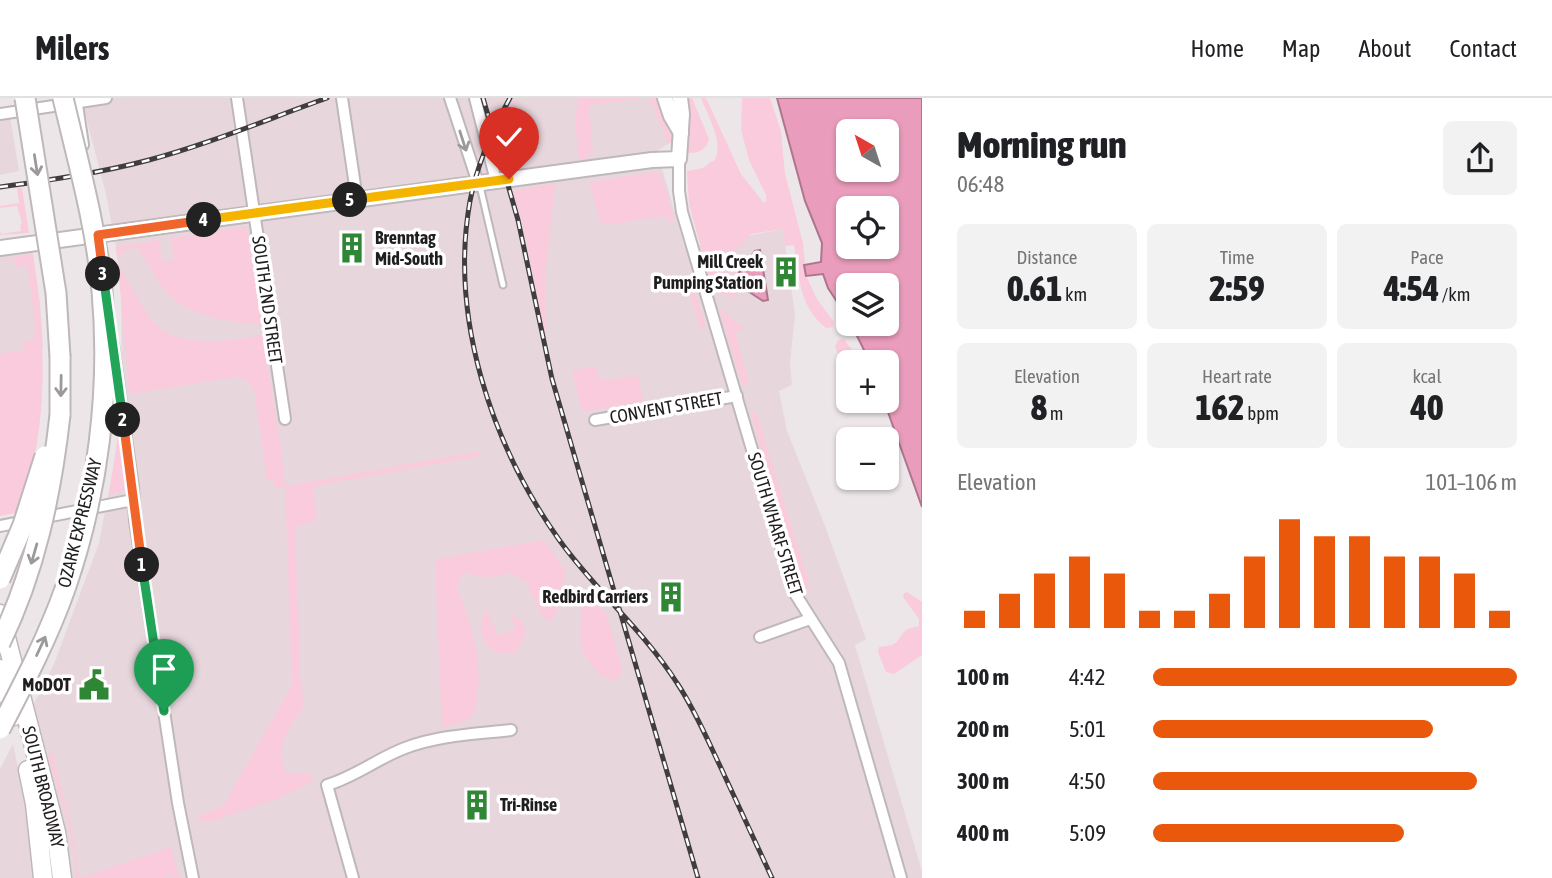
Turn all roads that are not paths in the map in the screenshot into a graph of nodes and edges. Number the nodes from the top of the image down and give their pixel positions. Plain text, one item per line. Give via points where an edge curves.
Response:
1 (25, 98) edge
2 (106, 98) edge
3 (237, 98) edge
4 (342, 98) edge
5 (450, 98) edge
6 (475, 98) edge
7 (665, 98) edge
8 (681, 98) edge
9 (72, 99) edge
10 (0, 114) edge
11 (681, 133) junction
12 (679, 159) junction
13 (496, 181) junction
14 (478, 183) junction
15 (357, 199) junction
16 (254, 213) junction
17 (98, 235) junction
18 (0, 248) edge
19 (503, 285) dead end
20 (737, 396) junction
21 (60, 415) junction
22 (285, 419) dead end
23 (595, 420) dead end
24 (133, 500) junction
25 (0, 526) edge
26 (0, 579) edge
27 (0, 614) edge
28 (810, 619) junction
29 (760, 636) dead end
30 (3, 648) edge
31 (0, 669) edge
32 (0, 729) edge
33 (511, 730) dead end
34 (43, 878) edge
35 (62, 878) edge
36 (193, 878) edge
37 (353, 878) edge
38 (901, 878) edge

1 -> 21 highway, OZARK EXPRESSWAY, bridge via 56,293
2 - 9 street
3 - 16 street, SOUTH 2ND STREET
4 - 15 street
5 -> 14 street
6 - 13 street
7 - 11 street
8 - 11 street
9 - 10 street
9 - 17 street
32 -> 9 highway, OZARK EXPRESSWAY, bridge via 64,590 88,505 101,424 102,288
11 - 12 street
12 - 13 street
12 - 20 street, SOUTH WHARF STREET via 682,212
13 - 14 street
14 - 15 street
14 - 19 lane
15 - 16 street
16 - 17 street
16 - 22 street, SOUTH 2ND STREET
17 - 18 street
17 - 24 street
20 - 23 street, CONVENT STREET
20 - 28 street, SOUTH WHARF STREET via 794,592
21 - 26 highway, bridge
21 -> 30 highway, OZARK EXPRESSWAY, bridge via 43,522
24 - 25 street
24 - 36 street
27 - 30 main road, SOUTH BROADWAY
28 - 29 street
28 - 38 street, SOUTH WHARF STREET via 844,678
30 - 35 main road, SOUTH BROADWAY via 56,832
31 - 34 main road, SOUTH BROADWAY via 35,804
33 - 37 street via 429,740 327,785

